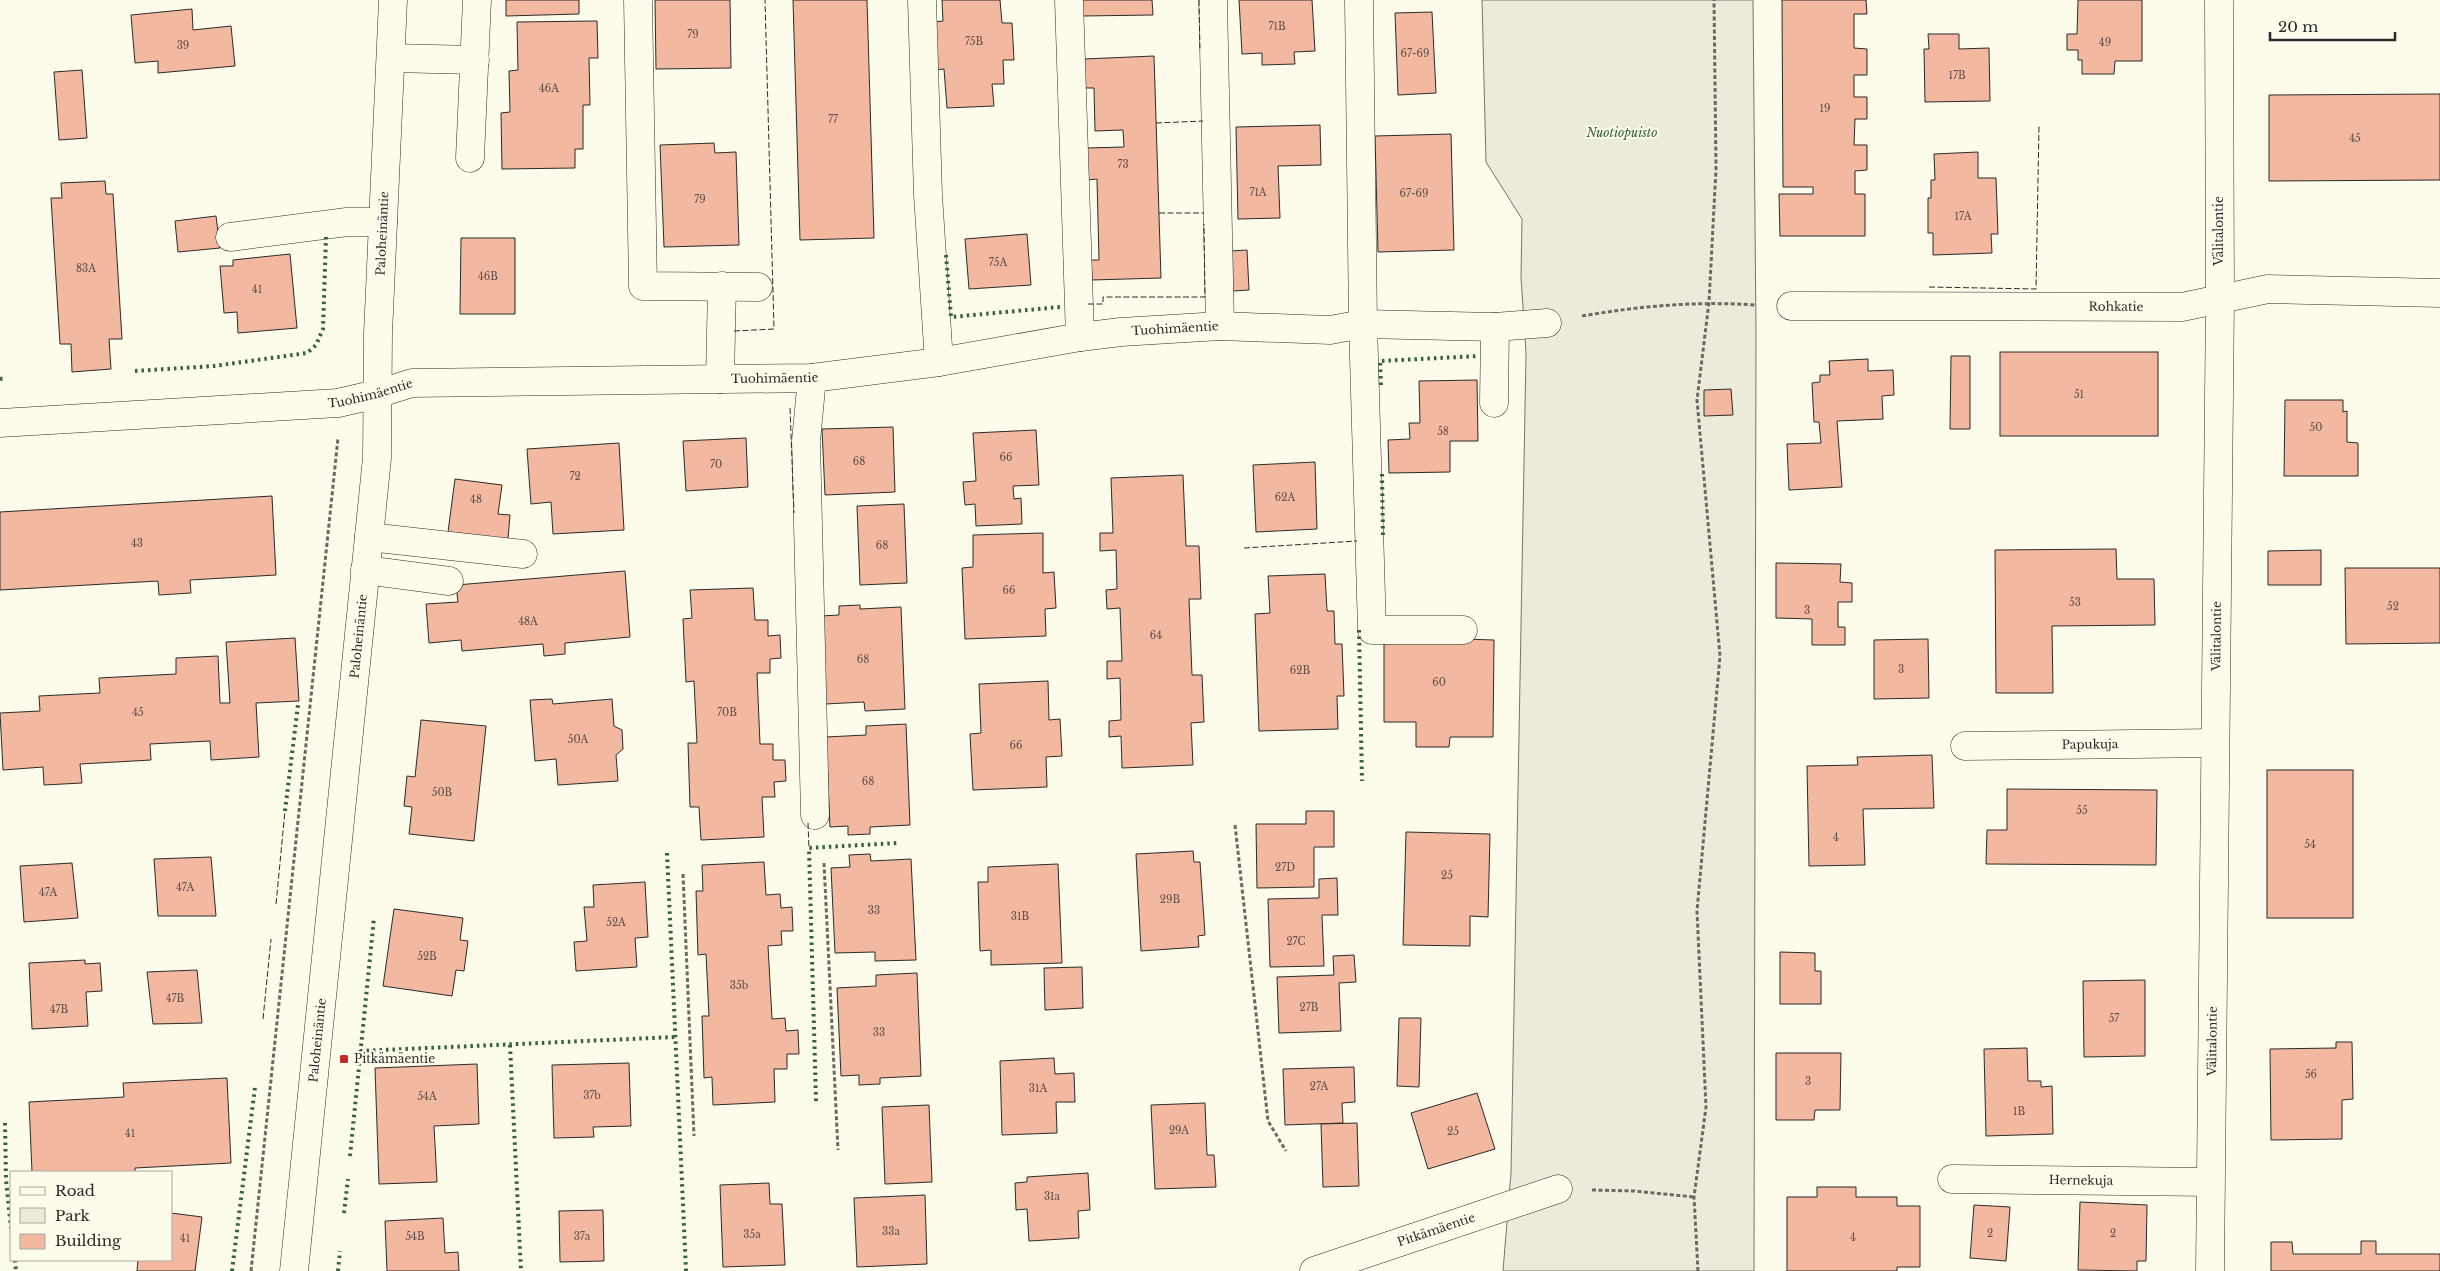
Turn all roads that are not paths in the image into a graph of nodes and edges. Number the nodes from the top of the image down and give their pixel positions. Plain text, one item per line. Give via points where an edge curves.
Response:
1 (393, 0) edge
2 (478, 0) edge
3 (638, 0) edge
4 (922, 0) edge
5 (1069, 0) edge
6 (1213, 0) edge
7 (1359, 0) edge
8 (2220, 0) edge
9 (391, 58) junction
10 (475, 60) junction
11 (470, 158) dead end
12 (383, 222) junction
13 (230, 237) dead end
14 (722, 286) junction
15 (758, 287) dead end
16 (2440, 293) edge
17 (2220, 299) junction
18 (1790, 306) road end
19 (1546, 323) road end
20 (1363, 324) junction
21 (1220, 326) junction
22 (1495, 327) junction
23 (1080, 337) junction
24 (939, 362) junction
25 (812, 378) junction
26 (720, 379) junction
27 (377, 394) junction
28 (1494, 403) dead end
29 (0, 422) edge
30 (369, 537) junction
31 (523, 554) dead end
32 (365, 570) junction
33 (449, 582) dead end
34 (1464, 630) dead end
35 (2214, 743) junction
36 (1965, 746) dead end
37 (815, 815) dead end
38 (1952, 1179) dead end
39 (2210, 1182) junction
40 (1558, 1189) road end
41 (294, 1271) edge
42 (1314, 1271) edge
43 (2210, 1271) edge

1 - 9 street, Paloheinäntie
2 - 10 street
3 - 14 street via 643,286
4 - 24 street via 928,195
5 - 23 street
6 - 21 street
7 - 20 street
8 - 17 street, Välitalontie
9 - 10 street
9 - 12 street, Paloheinäntie
10 - 11 street
12 - 13 street via 347,222
12 - 27 street, Paloheinäntie
14 - 15 street
14 - 26 street
16 - 17 street, Rohkatie via 2268,289
17 - 18 street, Rohkatie via 2182,307
17 - 35 street, Välitalontie
19 - 22 street, Tuohimäentie
20 - 21 street, Tuohimäentie via 1330,330
20 - 22 street, Tuohimäentie
20 - 34 street via 1372,630
21 - 23 street, Tuohimäentie
22 - 28 street
23 - 24 street, Tuohimäentie
24 - 25 street, Tuohimäentie
25 - 26 street, Tuohimäentie
25 - 37 street via 806,441
26 - 27 street, Tuohimäentie via 412,383
27 - 29 street, Tuohimäentie via 338,403
27 - 30 street, Paloheinäntie via 377,458
30 - 31 street
30 - 32 street, Paloheinäntie
32 - 33 street
32 - 41 street, Paloheinäntie
35 - 36 street, Papukuja
35 - 39 street, Välitalontie
38 - 39 street, Hernekuja
39 - 43 street, Välitalontie
40 - 42 street, Pitkämäentie

